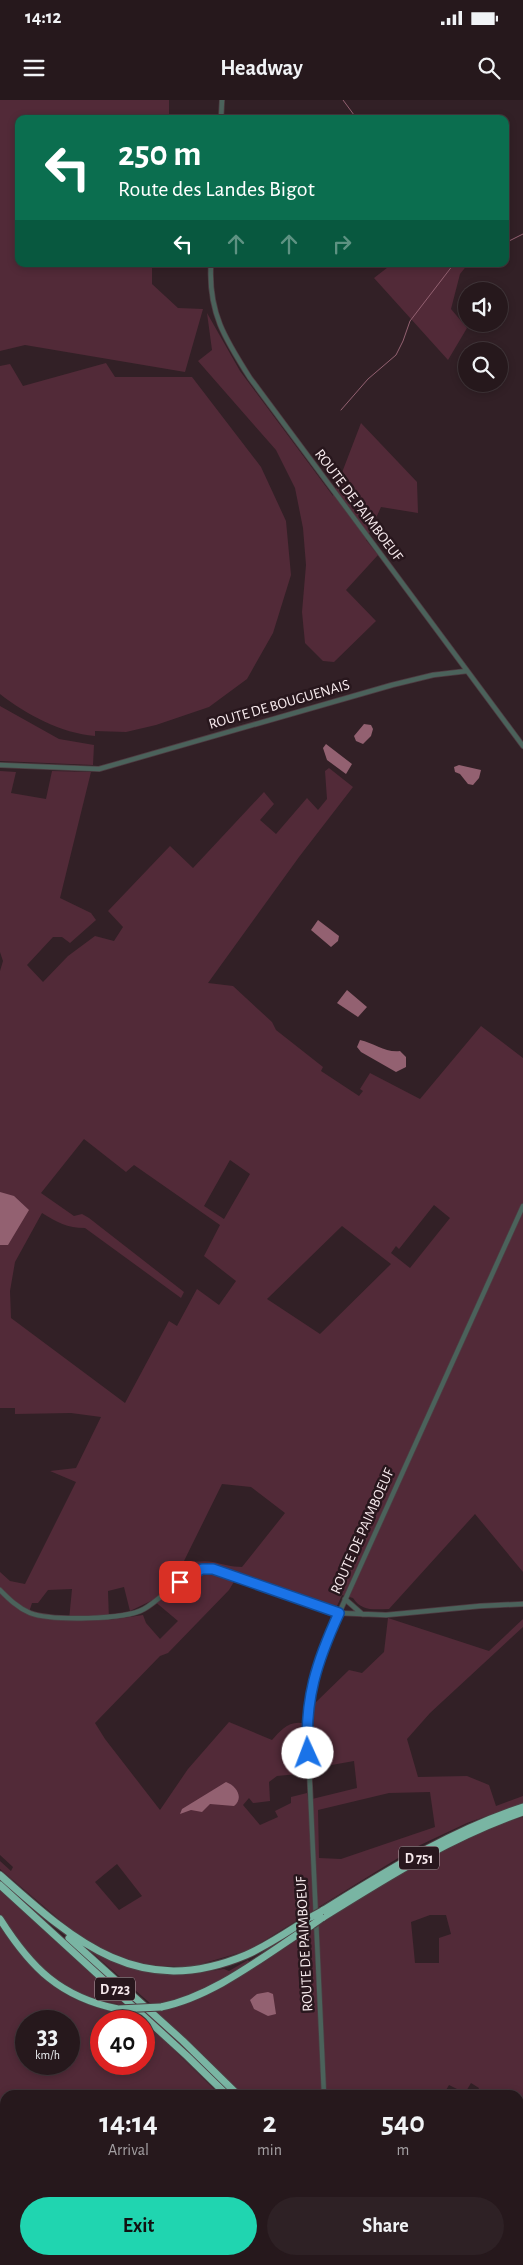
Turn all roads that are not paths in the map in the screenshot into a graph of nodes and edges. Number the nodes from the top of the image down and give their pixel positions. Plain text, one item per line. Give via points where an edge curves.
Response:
1 (222, 100) edge
2 (221, 115) edge
3 (211, 267) edge
4 (467, 671) junction
5 (523, 746) edge
6 (0, 765) edge
7 (523, 1206) edge
8 (0, 1590) edge
9 (346, 1599) junction
10 (523, 1604) edge
11 (339, 1613) junction
12 (364, 1615) junction
13 (523, 1807) edge
14 (523, 1812) edge
15 (0, 1875) edge
16 (0, 1885) edge
17 (27, 1899) junction
18 (322, 1914) junction
19 (0, 1919) edge
20 (311, 1921) junction
21 (222, 2090) edge
22 (233, 2090) edge
23 (324, 2090) edge

1 - 2 street
3 - 4 street, ROUTE DE PAIMBOEUF via 213,306 229,346
4 - 5 street, ROUTE DE PAIMBOEUF
4 - 6 street, ROUTE DE BOUGUENAIS via 392,685 99,769
7 - 9 street, ROUTE DE PAIMBOEUF
8 - 11 street via 18,1607 43,1616 128,1615 143,1610 196,1571 208,1568
9 - 11 street, ROUTE DE PAIMBOEUF
9 - 12 street
10 - 12 street
11 - 12 street
11 - 23 street, ROUTE DE PAIMBOEUF via 321,1654 308,1707
13 - 18 highway, D 751 via 439,1841
14 - 18 highway, D 751 via 425,1854
15 - 17 highway, D 723
16 - 21 highway, D 723
17 - 20 highway, D 751 via 92,1949 125,1963 155,1969 187,1970 230,1961 262,1948
17 - 22 highway, D 723
18 - 20 highway, D 751, bridge
19 - 20 highway, D 751, bridge via 29,1960 51,1981 83,1999 118,2008 161,2007 187,2000 208,1990

